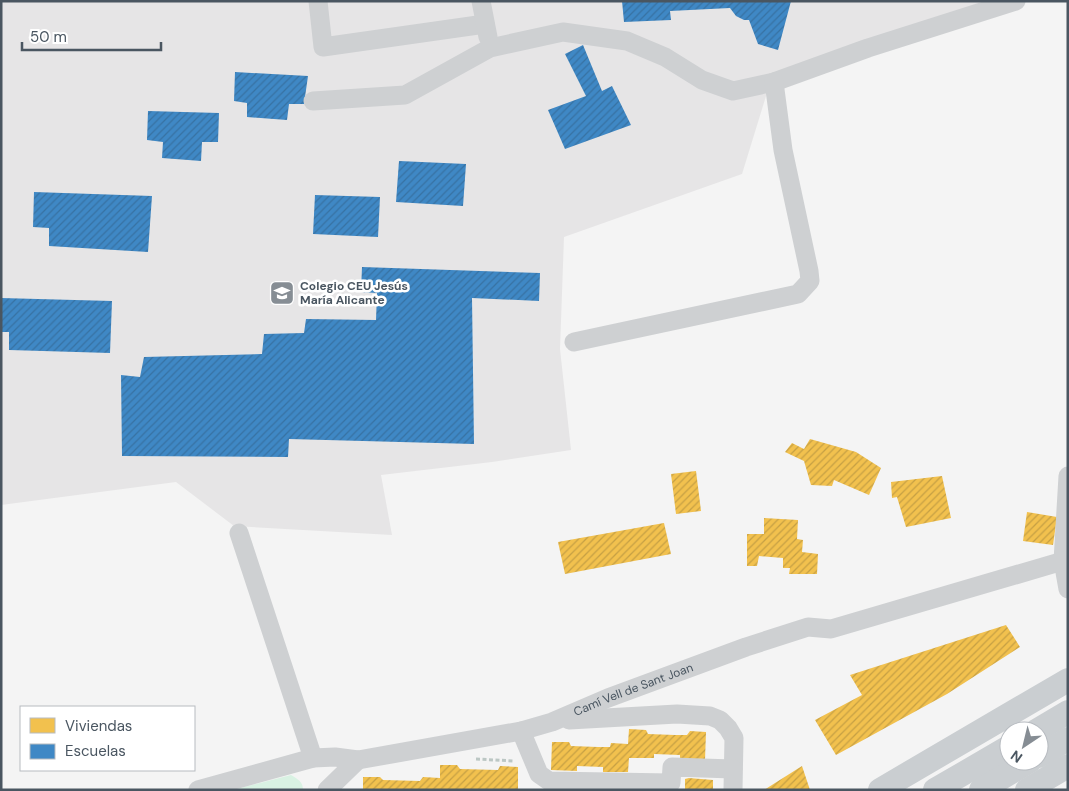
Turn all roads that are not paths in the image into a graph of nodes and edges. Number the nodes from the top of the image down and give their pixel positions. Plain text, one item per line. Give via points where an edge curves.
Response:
1 (318, 1) edge
2 (481, 1) edge
3 (1016, 1) edge
4 (485, 24) junction
5 (490, 48) junction
6 (774, 82) junction
7 (313, 101) dead end
8 (574, 342) dead end
9 (1068, 476) edge
10 (239, 533) dead end
11 (1063, 561) junction
12 (1068, 589) edge
13 (1068, 680) edge
14 (608, 698) junction
15 (1068, 712) edge
16 (616, 716) junction
17 (552, 722) junction
18 (1049, 723) edge
19 (521, 731) junction
20 (1068, 739) edge
21 (1049, 750) edge
22 (999, 752) edge
23 (313, 758) junction
24 (358, 760) junction
25 (1068, 766) edge
26 (733, 769) junction
27 (1013, 771) edge
28 (1068, 778) edge
29 (881, 789) edge
30 (198, 790) edge
31 (327, 790) edge
32 (733, 790) edge
33 (935, 790) edge
34 (981, 790) edge
35 (1027, 790) edge

1 - 4 street via 323,47
2 - 4 street
3 - 6 street
4 - 5 street
5 - 6 street via 563,32 627,41 665,57 702,80 733,90
5 - 7 street via 405,95
6 - 8 street via 783,150 810,281 798,294
9 - 11 street
10 - 23 street
11 - 12 street
11 - 14 street, Camí Vell de Sant Joan via 831,629 808,627
13 - 29 main road
14 - 16 street via 609,709
14 - 17 street, Camí Vell de Sant Joan
15 - 18 main road
16 - 17 street
16 - 26 street via 677,714 715,718 728,728 734,738
17 - 19 street, Camí Vell de Sant Joan
19 - 24 street, Camí Vell de Sant Joan
19 - 26 street via 539,774 549,781 671,783 672,767
20 - 21 main road
22 - 33 main road
23 - 24 street, Camí Vell de Sant Joan
23 - 30 street, Camí Vell de Sant Joan
24 - 31 street
25 - 28 street
25 - 35 main road
26 - 32 street
27 - 34 main road

